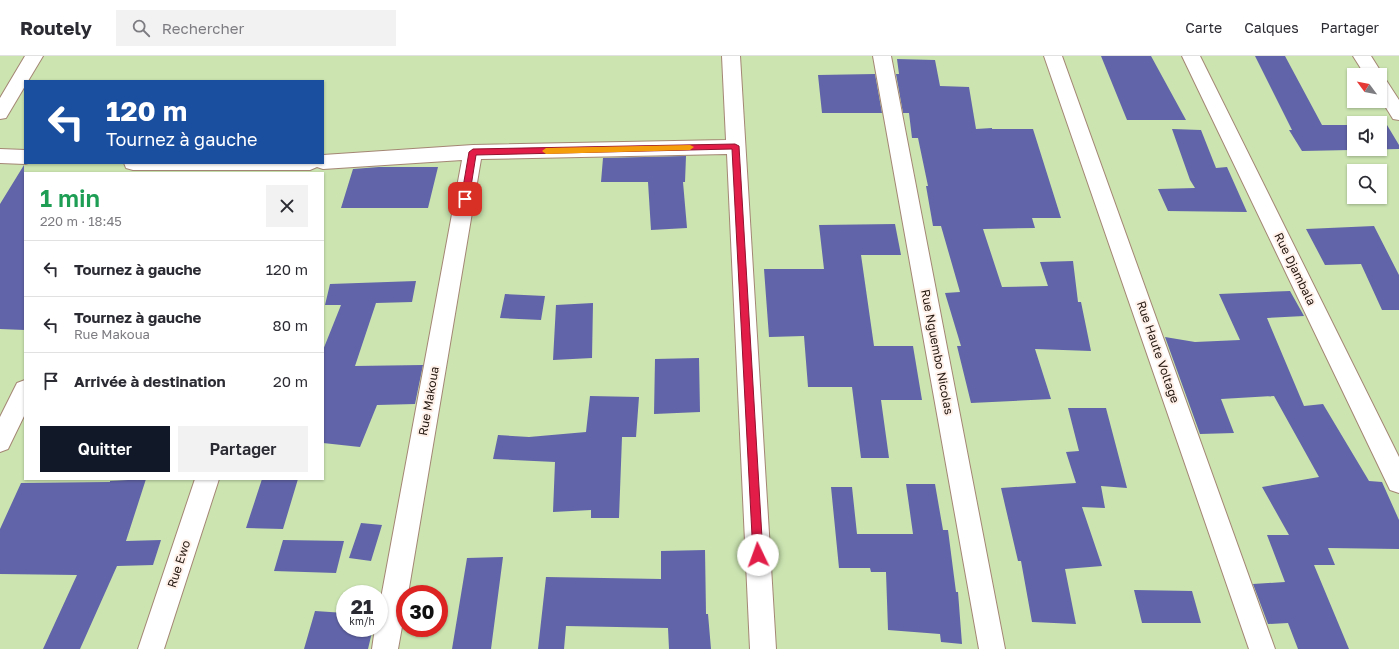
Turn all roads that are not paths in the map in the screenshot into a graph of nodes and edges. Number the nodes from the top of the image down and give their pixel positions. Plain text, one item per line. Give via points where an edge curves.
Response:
1 (34, 56) edge
2 (731, 56) edge
3 (882, 56) edge
4 (1053, 56) edge
5 (1191, 56) edge
6 (1362, 56) edge
7 (1370, 68) edge
8 (1387, 95) edge
9 (0, 113) edge
10 (1399, 114) edge
11 (735, 146) junction
12 (473, 152) junction
13 (0, 156) edge
14 (24, 157) edge
15 (324, 162) edge
16 (24, 392) edge
17 (0, 441) edge
18 (207, 480) edge
19 (1399, 482) edge
20 (151, 649) edge
21 (385, 649) edge
22 (764, 649) edge
23 (992, 649) edge
24 (1262, 649) edge

1 - 9 street
2 - 11 street
3 - 23 street, Rue Nguembo Nicolas
4 - 24 street, Rue Haute Voltage
5 - 19 street, Rue Djambala
6 - 7 street
8 - 10 street
11 - 12 street
11 - 22 street
12 - 15 street
12 - 21 street, Rue Makoua
13 - 14 street
16 - 17 street
18 - 20 street, Rue Ewo

